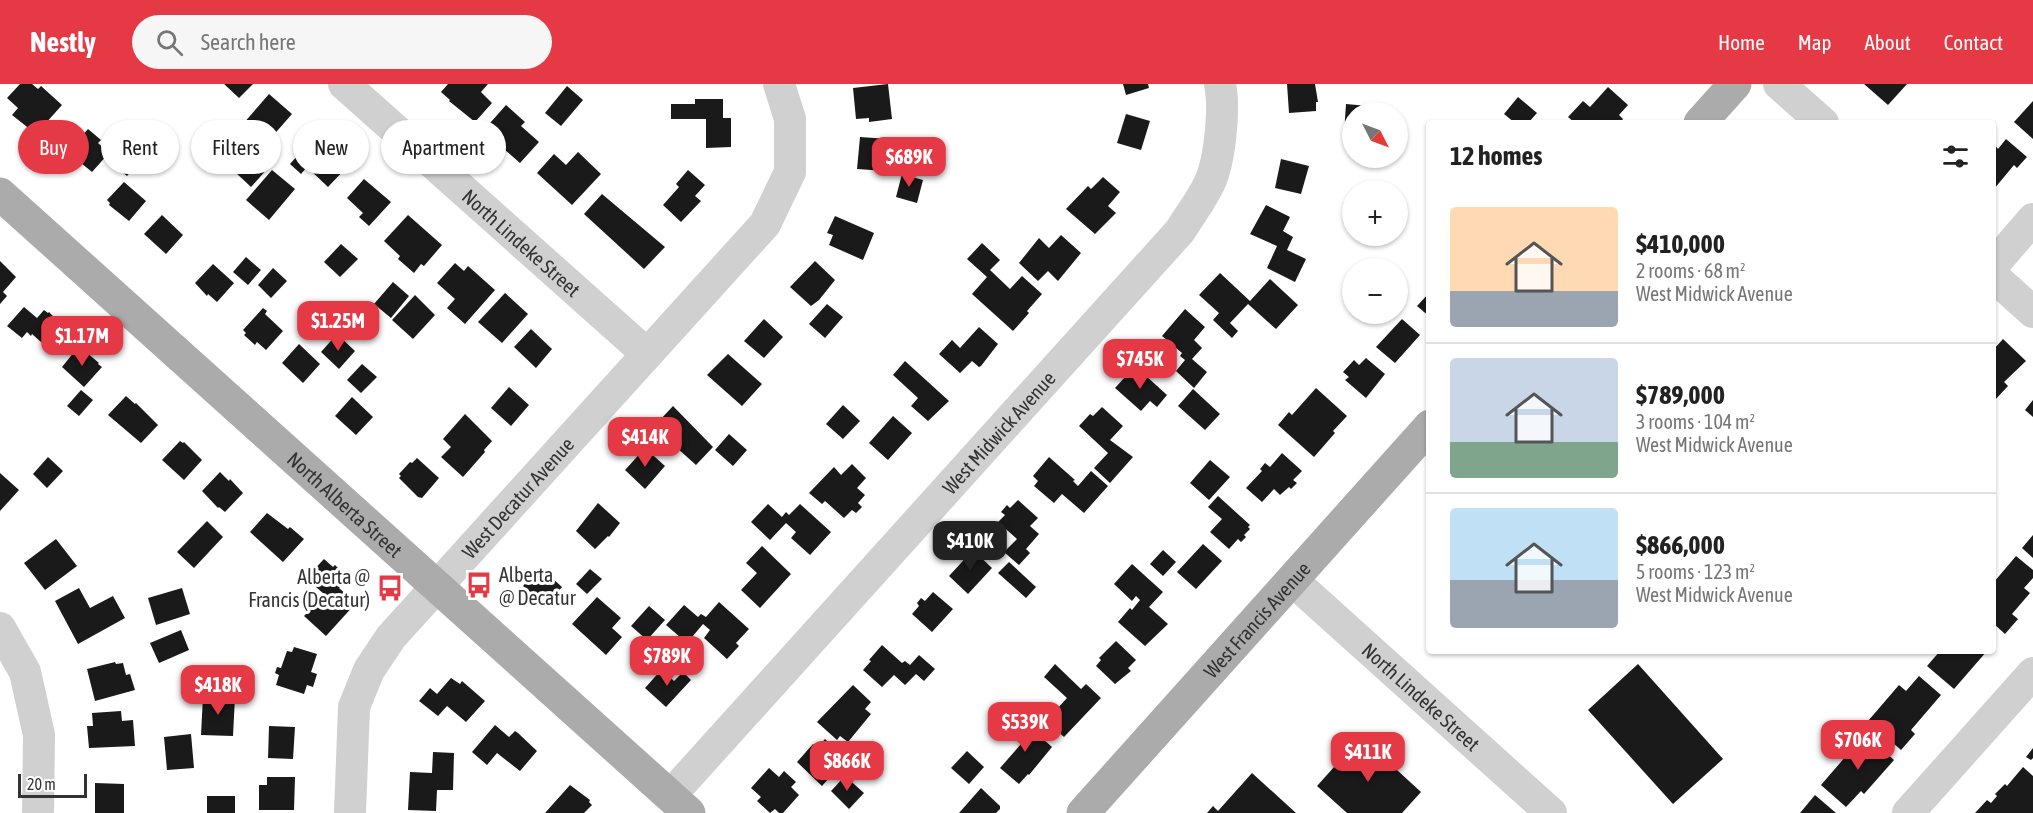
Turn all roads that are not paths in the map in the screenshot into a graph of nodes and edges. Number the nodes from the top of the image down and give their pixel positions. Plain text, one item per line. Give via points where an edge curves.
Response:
1 (344, 84) edge
2 (779, 84) edge
3 (1735, 84) edge
4 (1779, 84) edge
5 (1221, 88) edge
6 (1703, 120) edge
7 (1820, 120) edge
8 (0, 194) edge
9 (2033, 219) edge
10 (1996, 262) edge
11 (1996, 279) edge
12 (2033, 312) edge
13 (646, 354) junction
14 (1426, 430) edge
15 (1292, 580) junction
16 (436, 586) junction
17 (0, 628) edge
18 (2033, 673) edge
19 (679, 804) edge
20 (38, 813) edge
21 (350, 813) edge
22 (1083, 813) edge
23 (1551, 813) edge
24 (1908, 813) edge

1 - 13 street, North Lindeke Street
2 - 13 street, West Decatur Avenue via 790,119 790,172 765,224
3 - 6 main road
4 - 7 street
5 - 19 street, West Midwick Avenue via 1221,136 1210,183 1180,231
8 - 16 main road, North Alberta Street
9 - 10 street
11 - 12 street
13 - 16 street, West Decatur Avenue
14 - 15 main road, West Francis Avenue
15 - 22 main road, West Francis Avenue
15 - 23 street, North Lindeke Street
16 - 19 main road, North Alberta Street
16 - 21 street, West Decatur Avenue via 391,637 369,670 354,707
17 - 20 street via 25,672 39,735
18 - 24 street

